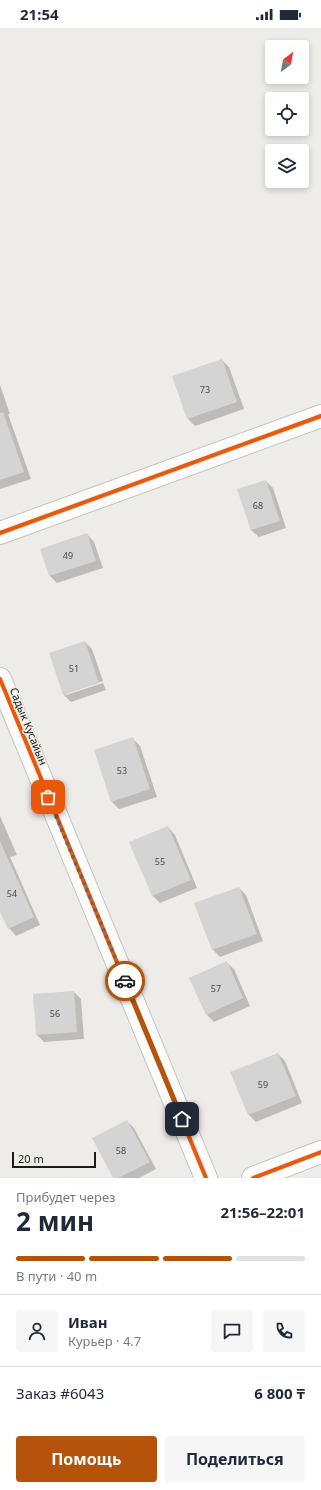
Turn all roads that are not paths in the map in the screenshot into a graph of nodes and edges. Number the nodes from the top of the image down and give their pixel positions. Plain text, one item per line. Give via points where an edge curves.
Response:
1 (321, 416) edge
2 (0, 533) edge
3 (0, 680) edge
4 (321, 1152) edge
5 (206, 1178) edge
6 (253, 1178) edge

1 - 2 street
3 - 5 street, Садык Кусайын
4 - 6 street

